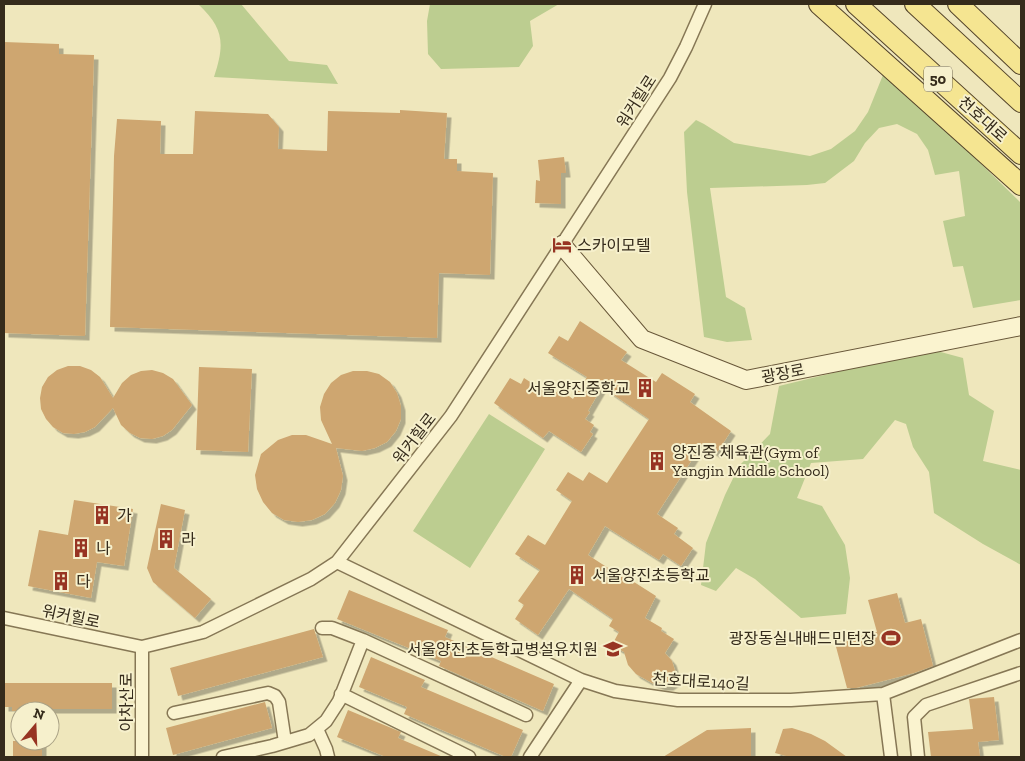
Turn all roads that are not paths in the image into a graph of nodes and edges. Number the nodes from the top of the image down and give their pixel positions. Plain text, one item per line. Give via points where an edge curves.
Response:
1 (700, 4) edge
2 (704, 4) edge
3 (819, 4) edge
4 (856, 4) edge
5 (915, 4) edge
6 (958, 4) edge
7 (695, 26) junction
8 (1021, 64) edge
9 (1021, 102) edge
10 (1021, 154) edge
11 (1021, 185) edge
12 (562, 246) junction
13 (1021, 326) edge
14 (337, 562) junction
15 (4, 618) edge
16 (322, 628) dead end
17 (363, 640) junction
18 (1021, 640) edge
19 (142, 647) junction
20 (1021, 673) edge
21 (581, 680) junction
22 (341, 694) junction
23 (883, 694) junction
24 (174, 713) dead end
25 (526, 715) dead end
26 (316, 729) junction
27 (285, 742) junction
28 (142, 757) edge
29 (223, 757) edge
30 (328, 757) edge
31 (469, 757) edge
32 (530, 757) edge
33 (891, 757) edge
34 (918, 757) edge

1 - 7 street, 워커힐로
2 - 7 street, 워커힐로
3 - 11 main road
4 - 10 main road, 천호대로 / 50
5 - 9 main road, 50
6 - 8 main road
7 - 12 street, 워커힐로 via 670,78
12 - 13 street, 광장로 via 642,339 746,380
12 - 14 street, 워커힐로 via 451,416
14 - 19 street, 워커힐로 via 311,579 203,632
14 - 21 street, 천호대로140길
15 - 19 street, 워커힐로
16 - 17 street via 332,628
17 - 22 street
17 - 25 street
18 - 23 street, 천호대로140길
19 - 28 street, 아차산로
20 - 34 street via 926,705 914,717
21 - 23 street, 천호대로140길 via 615,691 678,700 791,700
21 - 32 street
22 - 26 street via 326,721
22 - 31 street
23 - 33 street
24 - 27 street via 268,693 279,702
26 - 27 street via 309,735
26 - 30 street
27 - 29 street

